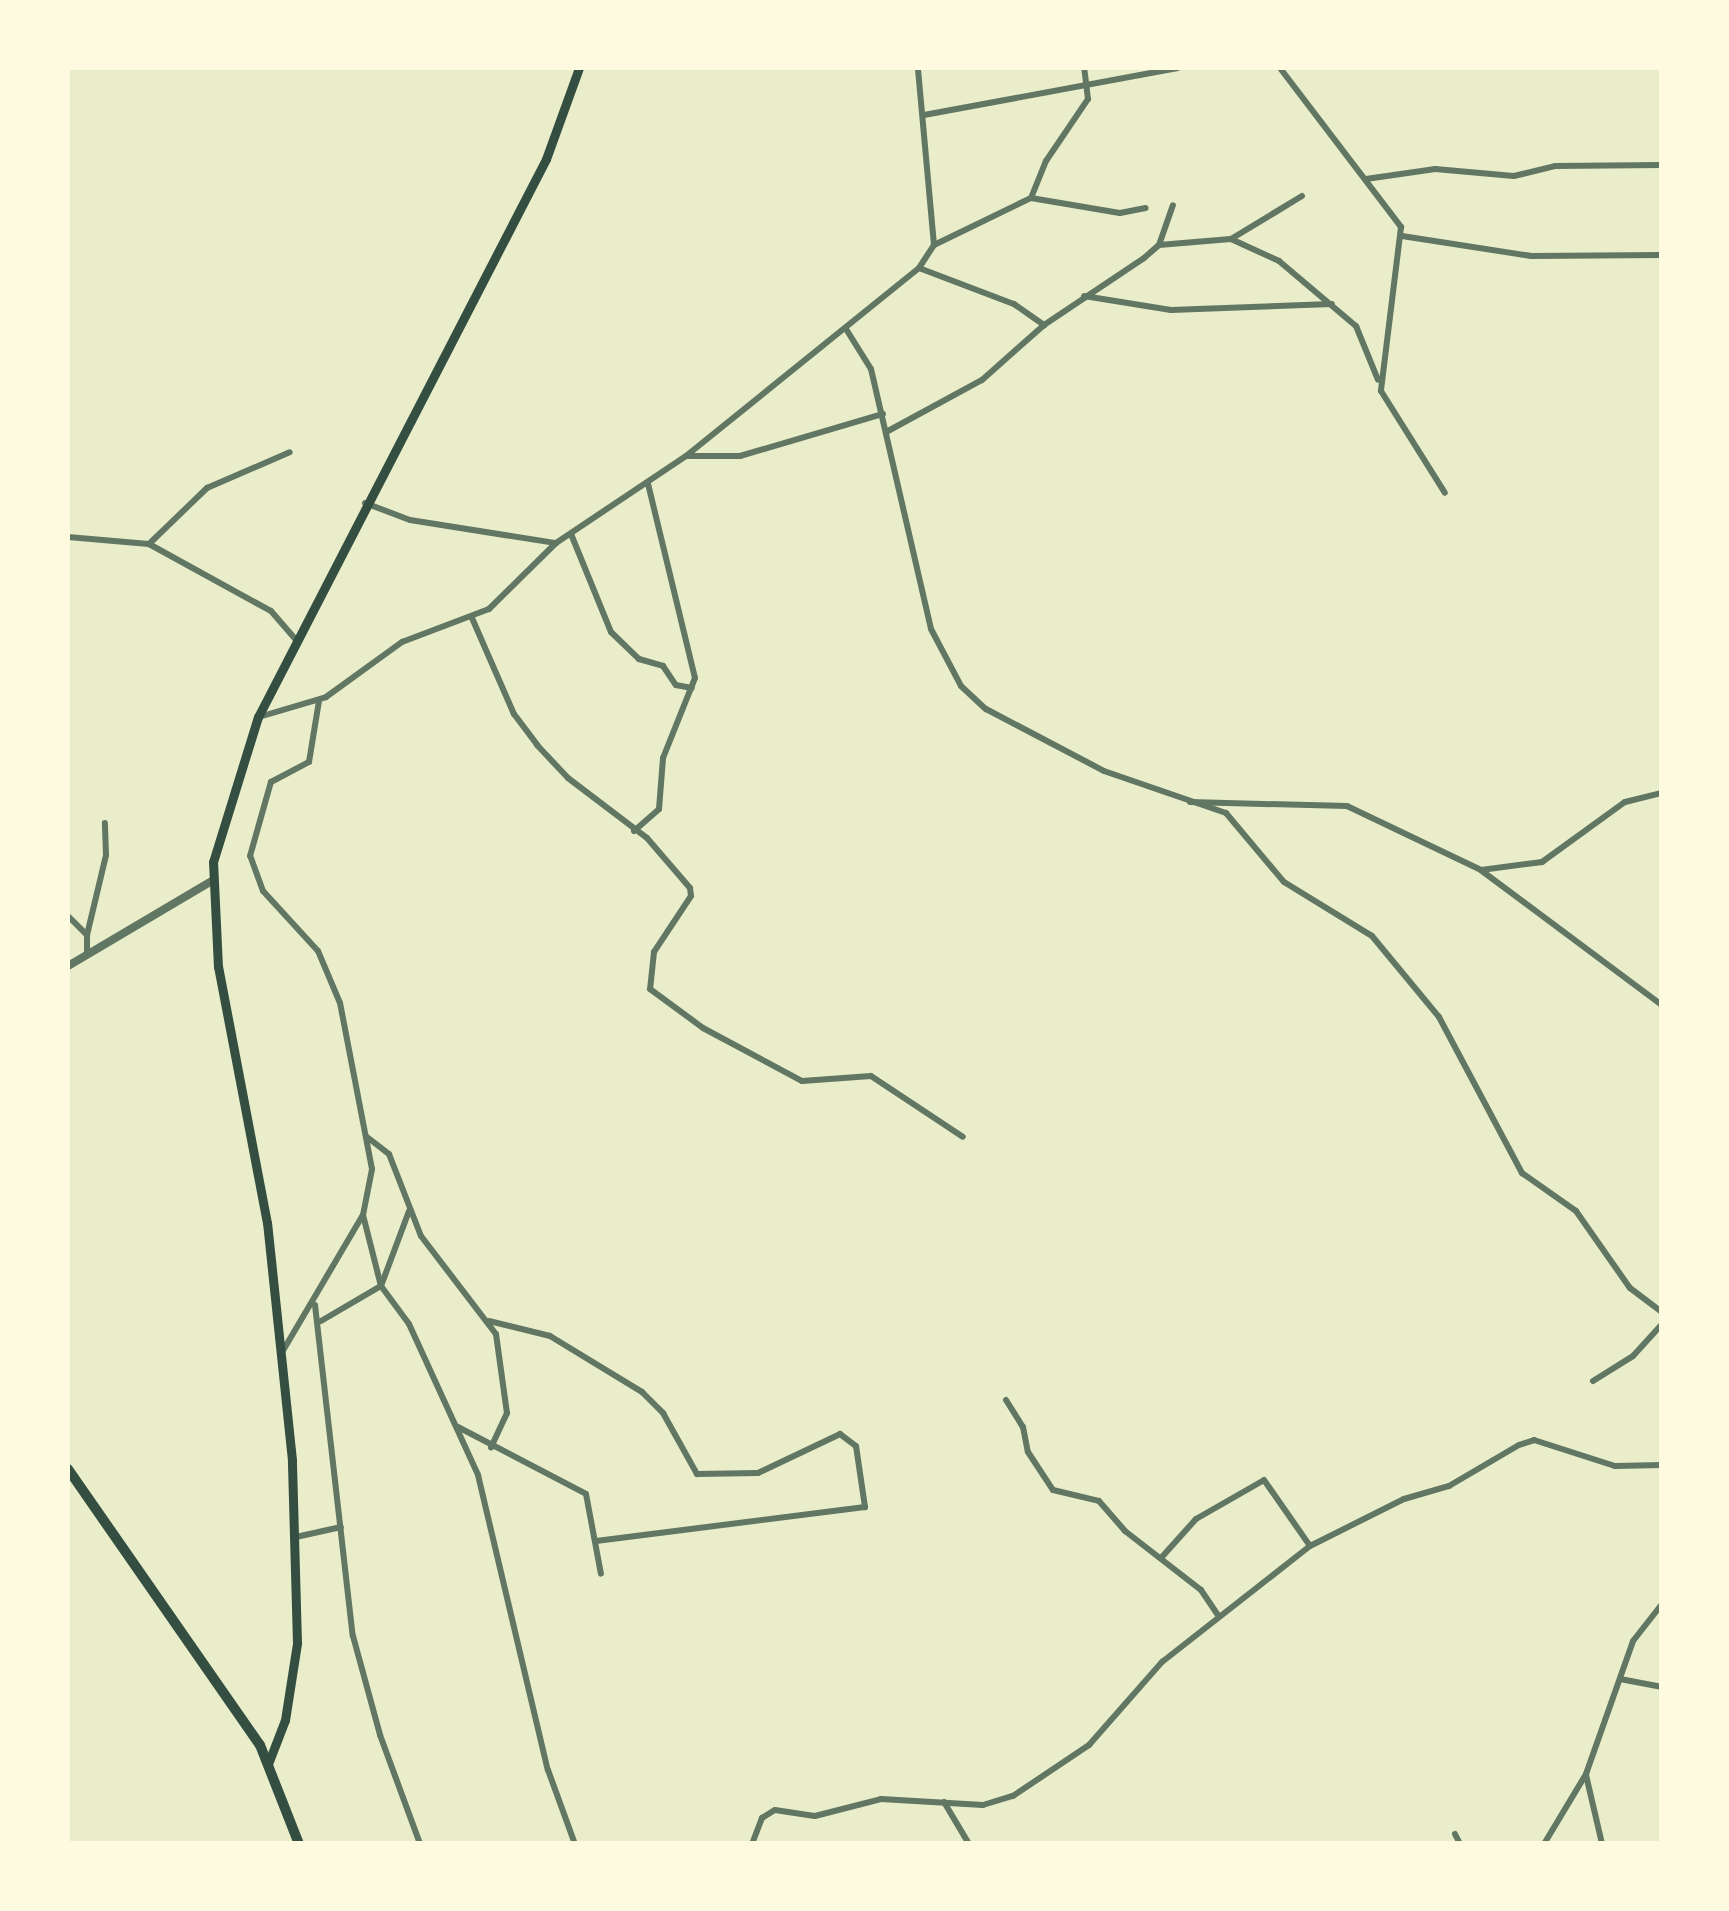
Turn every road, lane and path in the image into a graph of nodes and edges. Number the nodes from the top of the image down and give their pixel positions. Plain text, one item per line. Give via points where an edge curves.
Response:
1 (579, 68) edge
2 (921, 68) edge
3 (1084, 68) edge
4 (1178, 68) edge
5 (1280, 68) edge
6 (1090, 88) junction
7 (924, 115) junction
8 (1662, 165) edge
9 (1365, 179) junction
10 (1302, 196) dead end
11 (1031, 198) junction
12 (1173, 205) dead end
13 (1146, 208) dead end
14 (1402, 236) junction
15 (1231, 238) junction
16 (1159, 245) junction
17 (934, 246) junction
18 (1662, 255) edge
19 (919, 268) junction
20 (1084, 296) junction
21 (1332, 304) junction
22 (1044, 324) junction
23 (846, 329) junction
24 (1381, 391) junction
25 (884, 414) junction
26 (888, 431) junction
27 (290, 452) dead end
28 (686, 456) junction
29 (648, 483) junction
30 (1444, 493) dead end
31 (364, 503) junction
32 (571, 534) junction
33 (68, 537) edge
34 (149, 544) junction
35 (556, 544) junction
36 (472, 618) junction
37 (295, 639) junction
38 (692, 688) junction
39 (320, 700) junction
40 (258, 717) junction
41 (1662, 794) edge
42 (1181, 801) junction
43 (106, 823) dead end
44 (634, 831) junction
45 (1481, 870) junction
46 (212, 882) junction
47 (68, 916) edge
48 (86, 936) junction
49 (87, 950) junction
50 (68, 966) edge
51 (1662, 1006) edge
52 (367, 1137) junction
53 (963, 1137) dead end
54 (410, 1210) junction
55 (363, 1215) junction
56 (382, 1286) junction
57 (316, 1305) junction
58 (1662, 1312) edge
59 (321, 1321) junction
60 (490, 1321) junction
61 (1662, 1324) edge
62 (281, 1354) junction
63 (1593, 1381) dead end
64 (1006, 1400) dead end
65 (458, 1427) junction
66 (491, 1447) junction
67 (1662, 1465) edge
68 (68, 1469) edge
69 (341, 1528) junction
70 (296, 1537) junction
71 (596, 1541) junction
72 (1310, 1546) junction
73 (1161, 1558) junction
74 (602, 1574) dead end
75 (1662, 1604) edge
76 (1217, 1614) junction
77 (1620, 1679) junction
78 (1662, 1687) edge
79 (268, 1764) junction
80 (1586, 1774) junction
81 (944, 1802) junction
82 (1455, 1834) dead end
83 (299, 1844) edge
84 (420, 1844) edge
85 (575, 1844) edge
86 (752, 1844) edge
87 (968, 1844) edge
88 (1460, 1844) edge
89 (1544, 1844) edge
90 (1602, 1844) edge

1 - 31 main road via 546,159
2 - 7 street
3 - 6 street
4 - 6 street
5 - 9 street
6 - 7 street
6 - 11 street
7 - 17 street
8 - 9 street via 1556,166 1514,176 1436,169
9 - 14 street
10 - 15 street
11 - 13 street via 1120,213
11 - 17 street
12 - 16 street
14 - 18 street via 1531,256
14 - 24 street
15 - 16 street
15 - 21 street via 1270,255
16 - 20 street
17 - 19 street
19 - 22 street via 1014,304
19 - 23 street
20 - 21 street via 1171,310
20 - 22 street
21 - 24 street via 1366,343
22 - 26 street via 982,380
23 - 25 street via 866,354
23 - 28 street
24 - 30 street
25 - 26 street
25 - 28 street via 740,456
26 - 42 street via 931,630 961,686 986,709 1104,771
27 - 34 street via 207,488
28 - 29 street
29 - 32 street
29 - 38 street via 694,672
31 - 35 street via 410,520
31 - 37 main road
32 - 35 street
32 - 38 street via 610,632 640,659 664,666 676,685
33 - 34 street
34 - 37 street via 270,611
35 - 36 street via 497,603
36 - 39 street via 402,642
36 - 44 street via 514,714 537,745
37 - 40 main road
38 - 44 street via 663,758 659,809
39 - 40 street
39 - 52 street via 310,762 271,782 250,856 263,891 325,964 340,1003
40 - 46 main road
41 - 45 street via 1626,802 1542,862
42 - 45 street via 1347,806
42 - 58 street via 1235,819 1284,882 1360,927 1395,960 1439,1017 1522,1173 1576,1211 1630,1288
43 - 48 street via 106,855
44 - 53 street via 692,893 654,952 647,982 658,998 802,1081 871,1076
45 - 51 street
46 - 49 street
46 - 62 main road via 218,968 248,1104
47 - 48 street
48 - 49 street
49 - 50 street
52 - 54 street via 390,1154
52 - 55 street via 372,1169
54 - 56 street
54 - 60 street via 439,1263
55 - 56 street
55 - 57 street
56 - 59 street
56 - 65 street via 409,1324
57 - 59 street
57 - 62 street
59 - 69 street
60 - 66 street via 507,1413
60 - 71 street via 550,1336 642,1392 664,1413 697,1474 758,1473 840,1434 856,1446 865,1507
61 - 63 street via 1634,1356
62 - 70 main road
64 - 73 street via 1053,1490 1094,1498
65 - 66 street
65 - 85 street via 491,1526 548,1770
66 - 71 street via 578,1486 590,1502
67 - 72 street via 1614,1466 1534,1440
68 - 79 highway via 154,1585
69 - 70 street
69 - 84 street via 354,1636 380,1735
70 - 79 main road via 294,1672
71 - 74 street
72 - 73 street via 1264,1480 1196,1518
72 - 76 street
73 - 76 street via 1201,1590
75 - 77 street via 1633,1640
76 - 81 street via 1162,1662 1117,1720 1053,1772 1000,1803
77 - 78 street
77 - 80 street
79 - 83 highway
80 - 89 street
80 - 90 street
81 - 86 street via 881,1799 815,1816 774,1810 762,1818
81 - 87 street
82 - 88 street

